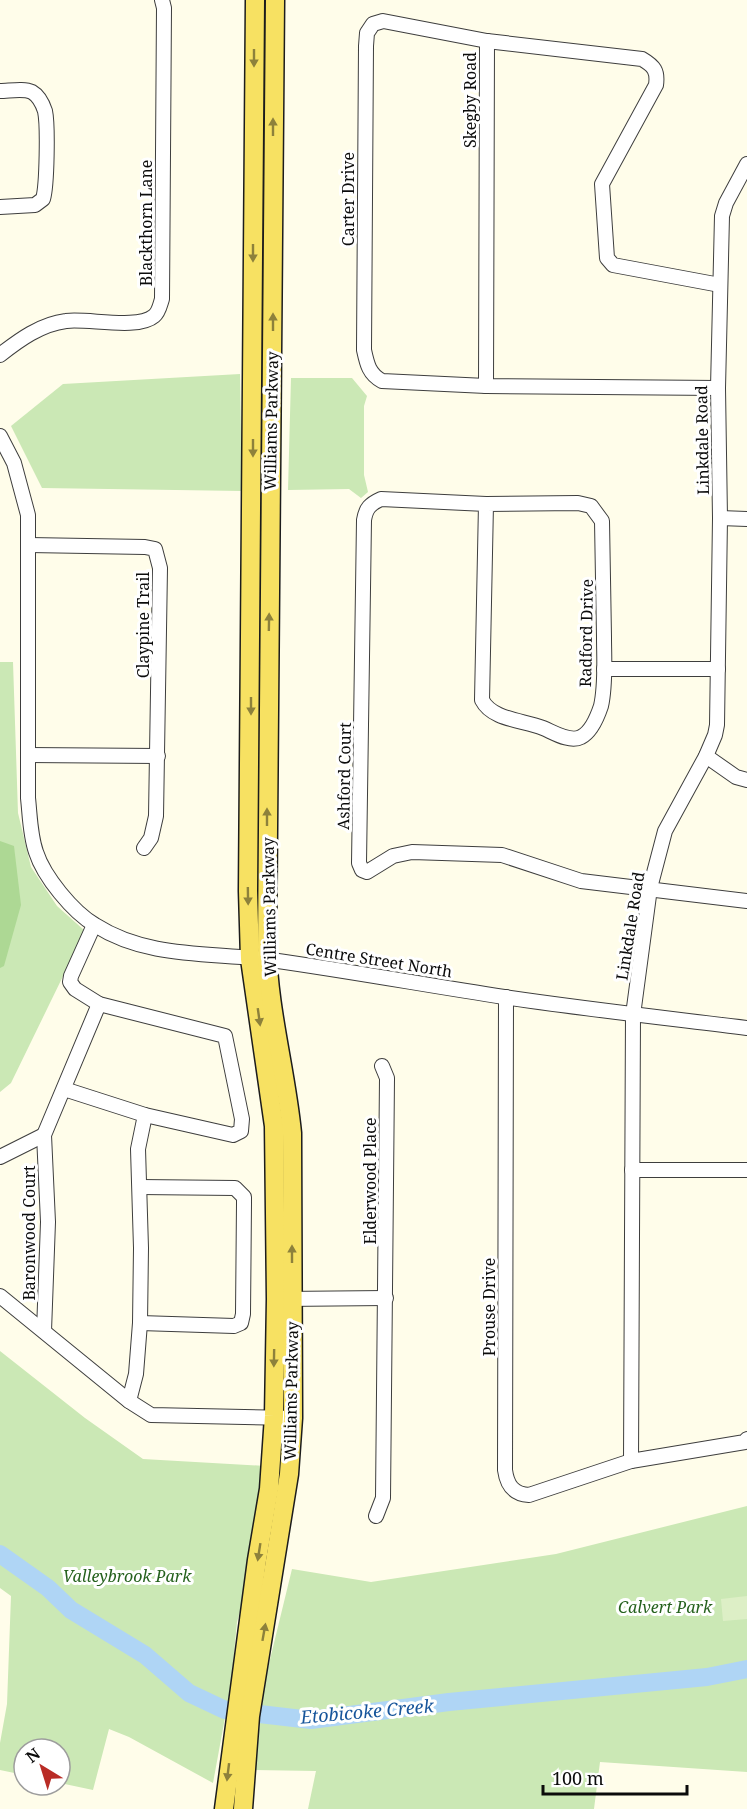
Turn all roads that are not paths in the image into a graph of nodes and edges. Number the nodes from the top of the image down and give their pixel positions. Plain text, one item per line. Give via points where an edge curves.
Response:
1 (162, 0) edge
2 (255, 0) edge
3 (275, 0) edge
4 (487, 41) junction
5 (0, 91) edge
6 (747, 164) edge
7 (0, 207) edge
8 (720, 285) junction
9 (0, 355) edge
10 (486, 386) junction
11 (718, 388) junction
12 (0, 436) edge
13 (486, 504) junction
14 (720, 518) junction
15 (747, 519) edge
16 (29, 545) junction
17 (604, 669) junction
18 (718, 669) junction
19 (28, 755) junction
20 (158, 756) junction
21 (706, 756) junction
22 (747, 780) edge
23 (144, 848) dead end
24 (650, 888) junction
25 (747, 901) edge
26 (94, 925) junction
27 (259, 959) junction
28 (506, 997) junction
29 (99, 1004) junction
30 (633, 1015) junction
31 (747, 1028) edge
32 (382, 1066) dead end
33 (64, 1089) junction
34 (145, 1114) junction
35 (44, 1135) junction
36 (0, 1157) edge
37 (632, 1170) junction
38 (747, 1170) edge
39 (140, 1187) junction
40 (0, 1296) edge
41 (284, 1299) junction
42 (386, 1299) junction
43 (140, 1323) junction
44 (44, 1331) junction
45 (129, 1401) junction
46 (274, 1416) junction
47 (292, 1418) junction
48 (747, 1439) edge
49 (631, 1461) junction
50 (376, 1516) dead end
51 (247, 1689) junction
52 (240, 1739) junction
53 (224, 1809) edge
54 (243, 1809) edge

1 - 9 street, Blackthorn Lane via 159,309 156,315 141,322 68,320 16,341
2 -> 27 main road, Williams Parkway via 248,891
27 -> 3 main road, Williams Parkway
4 - 8 street, Skegby Road via 642,59 652,64 658,75 656,85 602,184 607,258 613,265
4 - 10 street, Skegby Road
4 - 10 street, Carter Drive via 383,21 373,24 367,33 364,350 373,376 382,381
5 - 7 street via 28,91 40,100 45,111 46,182 43,199 35,206
6 - 8 street, Linkdale Road via 722,216
8 - 11 street, Linkdale Road
10 - 11 street
11 - 14 street, Linkdale Road
12 - 16 street, Centre Street North via 23,492
13 - 17 street, Radford Drive via 578,503 597,512 603,521
13 - 17 street, Radford Drive via 482,700 486,707 569,738 580,738 601,706
13 - 24 street, Ashford Court via 381,499 365,512 359,863 367,872 393,856 412,852 502,855 581,880
14 - 15 street
14 - 18 street, Linkdale Road
16 - 19 street, Centre Street North
16 - 20 street, Claypine Trail via 155,549 160,567
17 - 18 street
18 - 21 street, Linkdale Road via 716,735
19 - 20 street
19 - 26 street, Centre Street North via 30,822 36,854 53,883
20 - 23 street, Claypine Trail via 156,816 151,838
21 - 22 street
21 - 24 street, Linkdale Road via 665,831
24 - 25 street
24 - 30 street, Linkdale Road
26 - 27 street, Centre Street North via 123,940 176,953
26 - 29 street via 70,982
27 - 28 street, Centre Street North
27 - 41 main road, Williams Parkway via 270,991 292,1133
28 - 30 street, Centre Street North
28 - 49 street, Prouse Drive via 506,1479 512,1489 529,1495
29 - 33 street, Baronwood Court
29 - 34 street via 225,1036 241,1131 233,1135
30 - 31 street, Centre Street North
30 - 37 street, Linkdale Road
32 - 42 street, Elderwood Place via 387,1078
33 - 34 street
33 - 35 street, Baronwood Court
34 - 39 street via 138,1149
35 - 36 street, Baronwood Court
35 - 44 street, Baronwood Court via 48,1222
37 - 38 street
37 - 49 street, Linkdale Road
39 - 43 street
39 - 43 street via 235,1188 244,1197 244,1203 241,1323
40 - 44 street, Baronwood Court
41 - 42 street
41 -> 46 main road, Williams Parkway
41 - 47 main road, Williams Parkway
42 - 50 street, Elderwood Place via 383,1498
43 - 45 street via 136,1374
44 - 45 street, Baronwood Court
45 - 46 street, Baronwood Court via 151,1415
46 - 47 street, Baronwood Court
46 -> 51 main road, Williams Parkway
51 -> 47 main road, Williams Parkway via 290,1474
48 - 49 street, Prouse Drive
51 - 52 main road, Williams Parkway
52 -> 53 main road, Williams Parkway
52 - 54 main road, Williams Parkway

